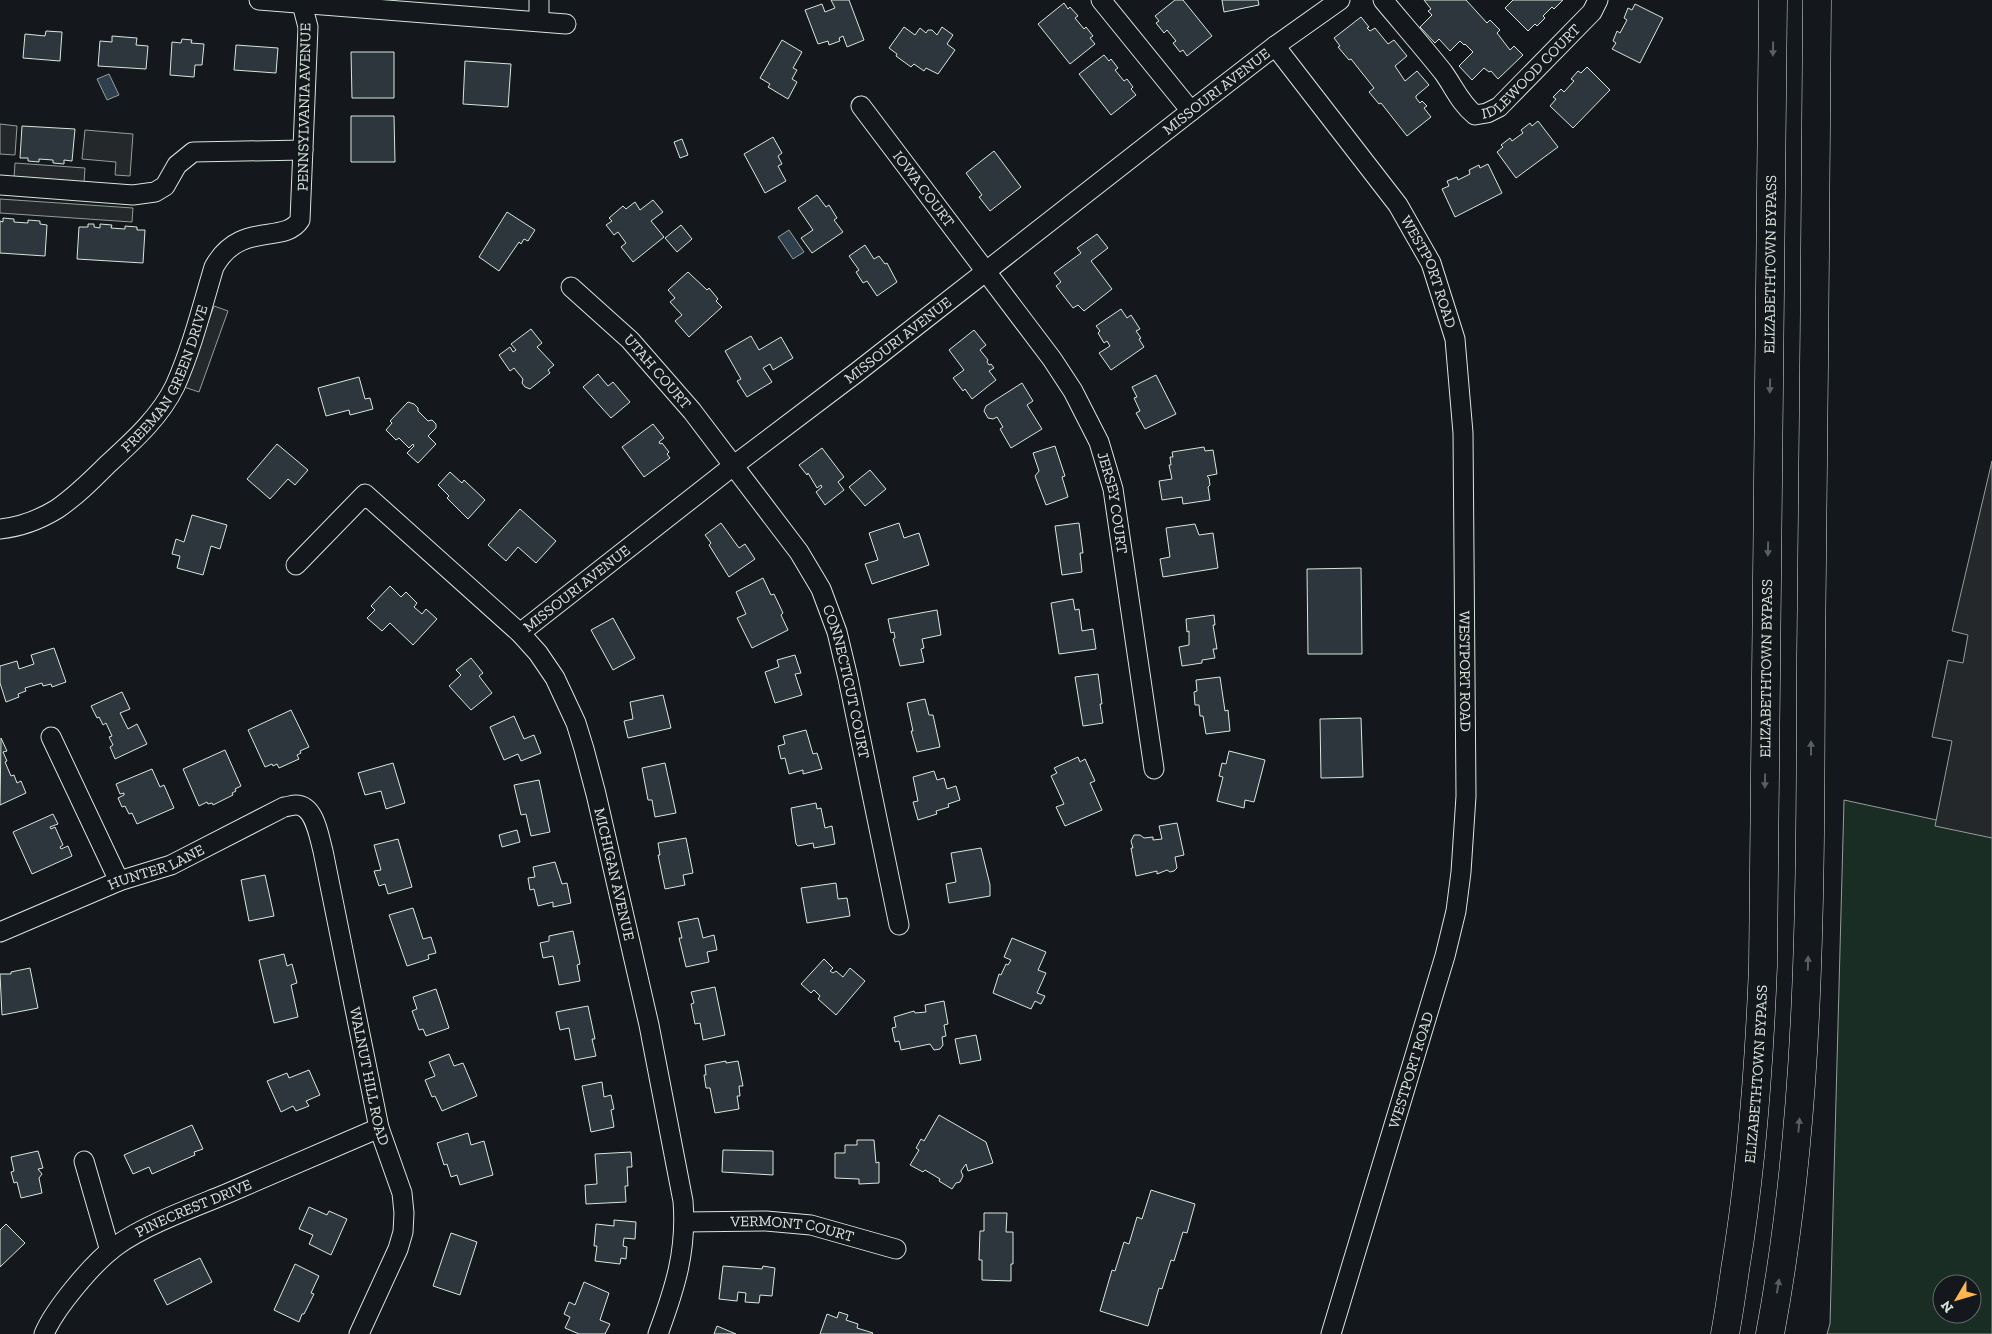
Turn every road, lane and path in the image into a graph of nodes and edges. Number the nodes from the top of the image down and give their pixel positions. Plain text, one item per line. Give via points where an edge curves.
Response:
1 (259, 0) edge
2 (540, 0) edge
3 (1101, 0) edge
4 (1340, 0) edge
5 (1383, 0) edge
6 (1598, 0) edge
7 (1773, 0) edge
8 (1817, 0) edge
9 (302, 1) edge
10 (539, 20) junction
11 (566, 24) dead end
12 (1275, 46) junction
13 (860, 106) dead end
14 (1190, 111) junction
15 (303, 150) junction
16 (0, 185) edge
17 (301, 214) joint
18 (985, 271) junction
19 (571, 287) dead end
20 (733, 466) junction
21 (0, 529) edge
22 (296, 565) dead end
23 (520, 633) junction
24 (51, 737) dead end
25 (1154, 769) dead end
26 (309, 811) joint
27 (119, 881) junction
28 (899, 925) dead end
29 (0, 932) edge
30 (380, 1128) junction
31 (84, 1161) dead end
32 (685, 1222) junction
33 (896, 1249) dead end
34 (110, 1251) junction
35 (44, 1334) edge
36 (359, 1334) edge
37 (658, 1334) edge
38 (1332, 1334) edge
39 (1725, 1334) edge
40 (1770, 1334) edge

1 - 9 street
2 - 10 street
3 - 14 street
4 - 12 street
5 - 6 street, IDLEWOOD COURT via 1446,76 1464,107 1475,115 1499,107 1592,12
7 -> 39 highway, ELIZABETHTOWN BYPASS via 1760,1059 1752,1150
40 -> 8 highway via 1792,1189 1807,1002
9 - 10 street via 438,15
9 - 15 street, PENNSYLVANIA AVENUE via 308,27
10 - 11 street
12 - 14 street, MISSOURI AVENUE
12 - 38 street, WESTPORT ROAD via 1398,205 1431,262 1455,340 1463,433 1466,796 1456,911
13 - 18 street, IOWA COURT
14 - 18 street, MISSOURI AVENUE
15 - 16 street via 193,152 176,165 165,186 155,192 133,195
15 - 17 street, PENNSYLVANIA AVENUE
17 - 21 street, FREEMAN GREEN DRIVE via 296,226 289,230 243,239 221,255 214,267 187,357 157,415 58,508 27,523
18 - 20 street, MISSOURI AVENUE via 856,374
18 - 25 street, JERSEY COURT via 1052,359 1073,391 1099,442 1113,489
19 - 20 street, UTAH COURT via 647,359
20 - 23 street, MISSOURI AVENUE
20 - 28 street, CONNECTICUT COURT via 799,552 830,610 848,678
22 - 23 street, MICHIGAN AVENUE via 365,494
23 - 32 street, MICHIGAN AVENUE via 555,678 576,723 599,804 648,1025
24 - 27 street
26 - 27 street, HUNTER LANE via 298,805 284,807 171,865
26 - 30 street, WALNUT HILL ROAD via 323,851
27 - 29 street, HUNTER LANE
30 - 34 street, PINECREST DRIVE via 182,1212
30 - 36 street, WALNUT HILL ROAD via 402,1193 403,1232 391,1267
31 - 34 street
32 - 33 street, VERMONT COURT via 766,1221 811,1225
32 - 37 street, MICHIGAN AVENUE via 681,1265
34 - 35 street, PINECREST DRIVE via 69,1296

